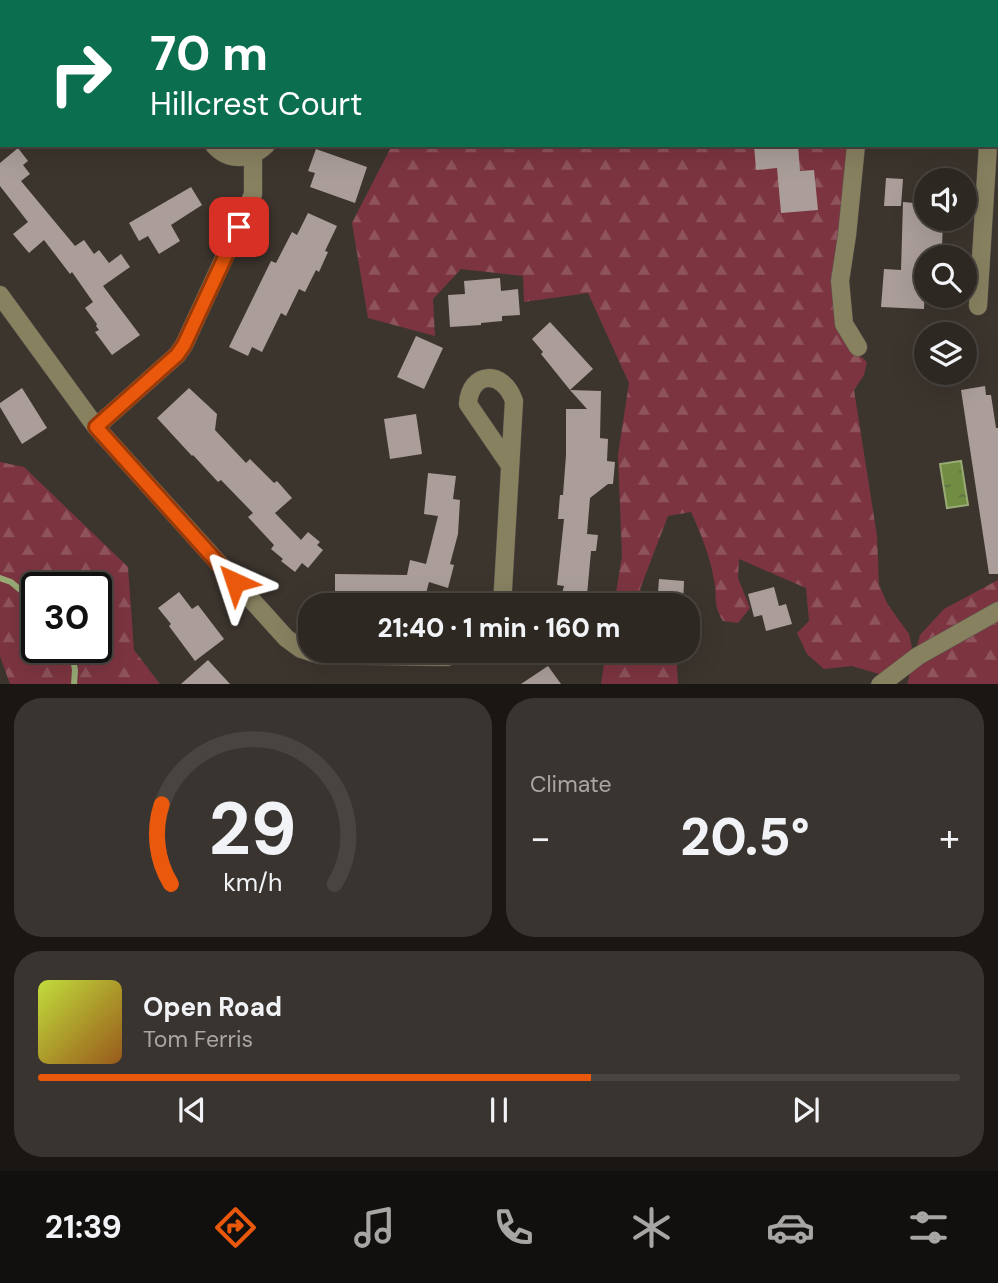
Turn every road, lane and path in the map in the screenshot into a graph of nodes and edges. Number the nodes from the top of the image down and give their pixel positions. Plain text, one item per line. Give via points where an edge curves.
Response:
1 (217, 147) edge
2 (856, 147) edge
3 (988, 147) edge
4 (260, 150) edge
5 (0, 295) edge
6 (978, 306) dead end
7 (858, 347) dead end
8 (96, 427) junction
9 (509, 464) dead end
10 (503, 593) edge
11 (998, 611) edge
12 (298, 647) edge
13 (880, 684) edge

1 - 4 street via 241,158
2 - 7 street via 840,281 844,324
3 - 6 street
4 - 8 street via 253,194 184,345
5 - 8 street
8 - 12 street
9 - 10 street
11 - 13 street via 918,656

